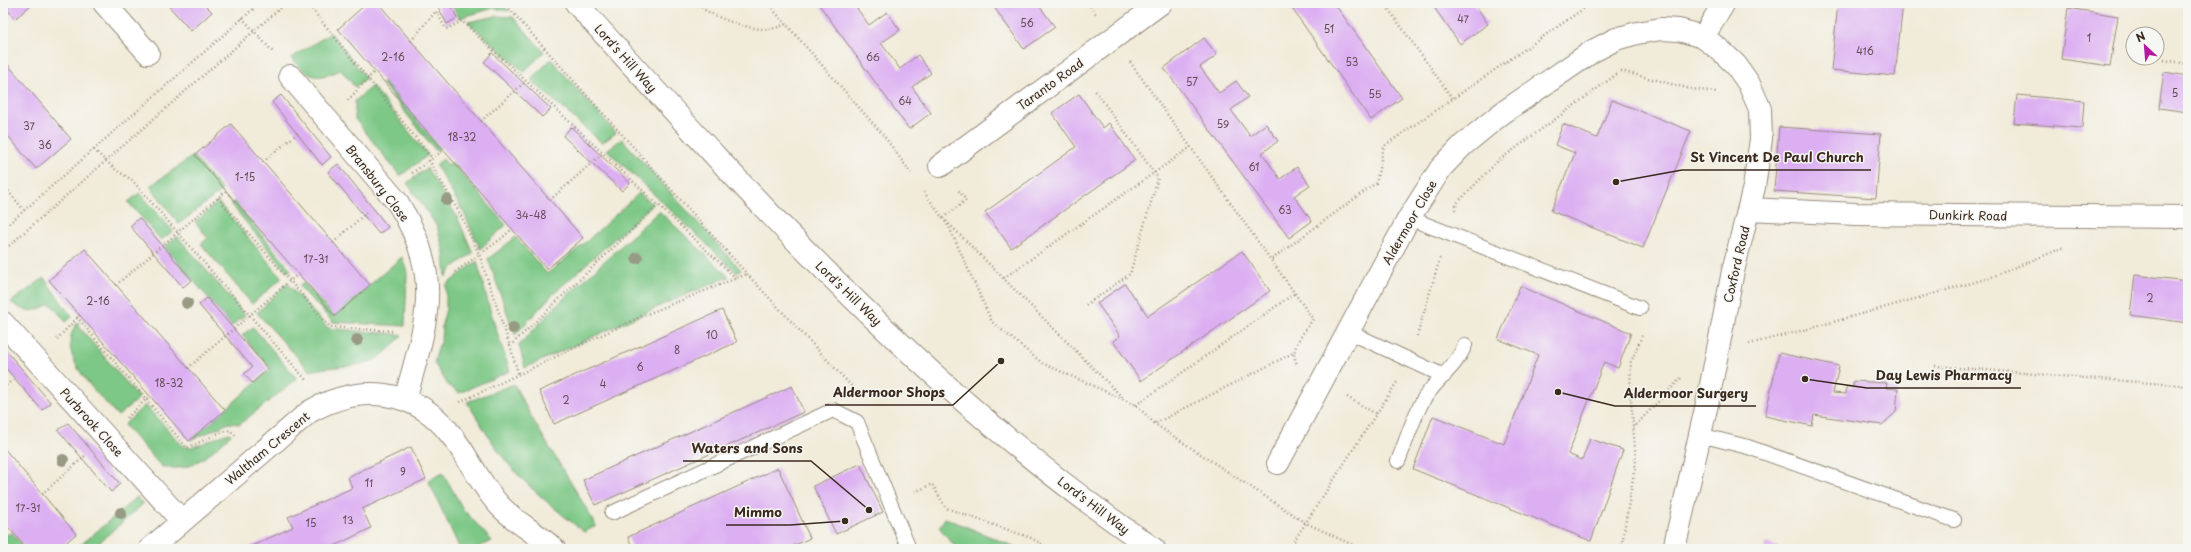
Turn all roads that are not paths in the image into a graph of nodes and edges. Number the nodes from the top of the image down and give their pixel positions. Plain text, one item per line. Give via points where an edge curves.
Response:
1 (104, 3) edge
2 (576, 3) edge
3 (1161, 3) edge
4 (1724, 3) edge
5 (1703, 37) junction
6 (148, 52) dead end
7 (290, 76) road end
8 (940, 166) dead end
9 (1749, 209) junction
10 (2188, 217) edge
11 (1409, 218) junction
12 (1640, 308) road end
13 (3, 323) edge
14 (1347, 331) junction
15 (1465, 345) dead end
16 (1444, 376) junction
17 (405, 400) junction
18 (1700, 435) junction
19 (1398, 460) dead end
20 (1278, 463) dead end
21 (612, 513) dead end
22 (1954, 520) dead end
23 (182, 521) junction
24 (150, 549) edge
25 (554, 549) edge
26 (909, 549) edge
27 (1154, 549) edge
28 (1674, 549) edge

1 - 6 street
2 - 27 street, Lord's Hill Way via 695,135 828,273 893,335 969,406 1048,470
3 - 8 street, Taranto Road
4 - 5 street
5 - 9 street, Coxford Road via 1736,65 1760,109 1761,139
5 - 11 street, Aldermoor Close via 1679,30 1661,29 1616,39 1593,51 1501,114 1463,145 1441,168
7 - 17 street, Bransbury Close via 389,193 410,223 420,247 426,271 424,333
9 - 10 street, Dunkirk Road via 1856,214
9 - 18 street, Coxford Road via 1733,271
11 - 12 lane
11 - 14 street, Aldermoor Close
13 - 23 street, Purbrook Close
14 - 16 lane
14 - 20 street, Aldermoor Close
15 - 16 lane via 1460,357
16 - 19 lane via 1420,406
17 - 23 street, Waltham Crescent via 362,393 326,402 295,422
17 - 25 street, Waltham Crescent via 432,416 446,428 475,474 500,507
18 - 22 lane via 1748,447
18 - 28 street, Coxford Road
21 - 26 lane via 833,410 857,422
23 - 24 street, Waltham Crescent

